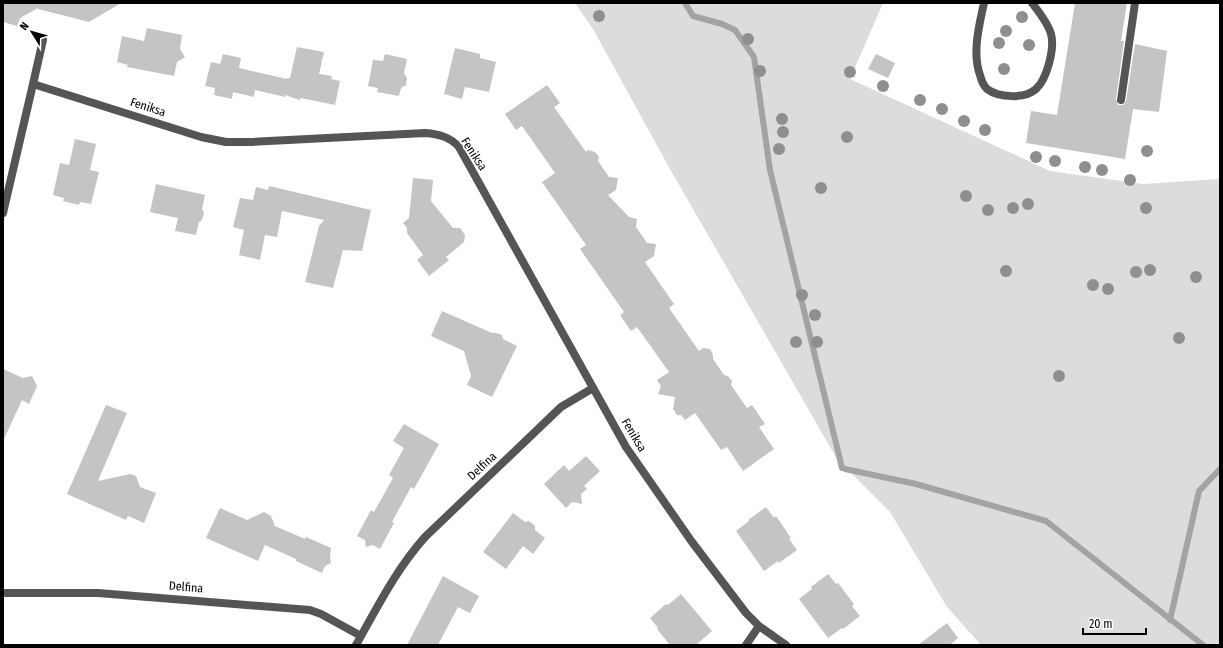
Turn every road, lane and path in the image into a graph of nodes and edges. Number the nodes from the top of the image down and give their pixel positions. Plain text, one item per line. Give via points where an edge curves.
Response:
1 (984, 3) edge
2 (1032, 3) edge
3 (1135, 3) edge
4 (43, 40) dead end
5 (33, 84) junction
6 (1121, 100) dead end
7 (3, 213) edge
8 (593, 388) junction
9 (3, 593) edge
10 (759, 626) junction
11 (361, 636) junction
12 (356, 645) edge
13 (746, 645) edge
14 (786, 645) edge

1 - 2 street via 976,55 980,75 986,88 998,94 1011,96 1023,95 1036,89 1048,66 1052,50 1052,35
3 - 6 street
4 - 5 street
5 - 7 street
5 - 8 street, Feniksa via 195,135 226,142 425,133 445,137 459,147
8 - 10 street, Feniksa via 626,446 684,531 746,613
8 - 11 street, Delfina via 562,408 425,537 394,577
9 - 11 street, Delfina via 98,593 310,610
10 - 13 street
10 - 14 street, Feniksa
11 - 12 street, Delfina

